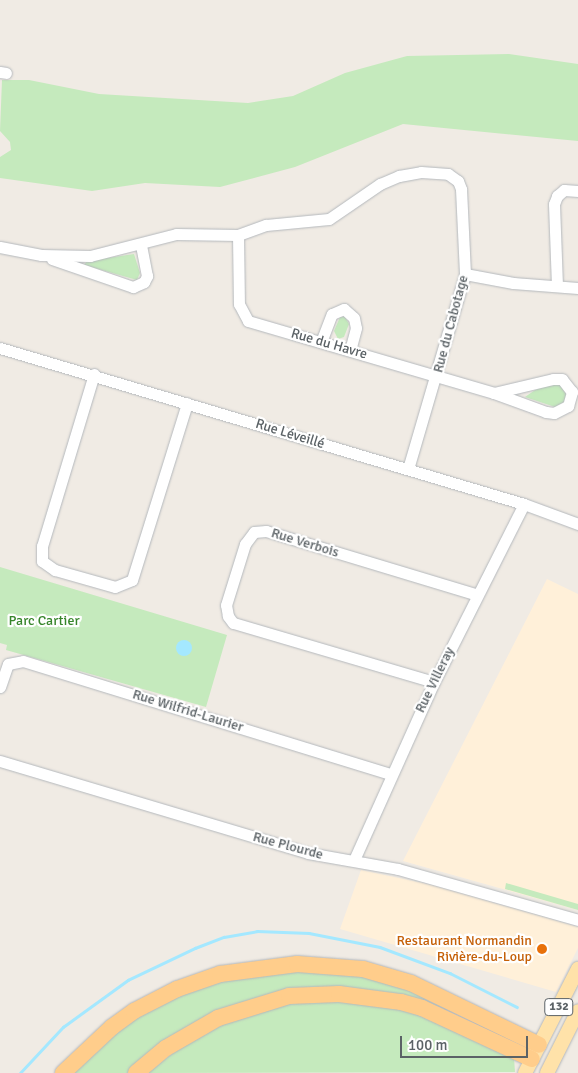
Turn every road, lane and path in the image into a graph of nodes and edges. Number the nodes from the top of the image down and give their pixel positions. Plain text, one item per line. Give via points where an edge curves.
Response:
1 (578, 191) edge
2 (238, 235) junction
3 (141, 244) junction
4 (0, 247) edge
5 (41, 255) junction
6 (466, 274) junction
7 (557, 286) junction
8 (578, 288) edge
9 (321, 342) junction
10 (0, 348) edge
11 (350, 350) junction
12 (94, 374) junction
13 (436, 376) junction
14 (494, 393) junction
15 (186, 403) junction
16 (408, 469) junction
17 (524, 504) junction
18 (578, 524) edge
19 (478, 595) junction
20 (434, 682) junction
21 (0, 687) edge
22 (0, 762) edge
23 (391, 774) junction
24 (354, 860) junction
25 (578, 920) edge
26 (578, 969) edge
27 (578, 1011) edge
28 (556, 1055) junction
29 (532, 1059) edge
30 (548, 1071) edge
31 (63, 1073) edge
32 (136, 1073) edge

1 - 7 street via 564,190 554,204
2 - 3 street, Rue du Cabotage via 176,234
2 - 6 street, Rue du Cabotage via 266,225 329,219 380,184 399,176 421,172 448,174 458,181 461,189
2 - 9 street, Rue du Havre via 242,315 256,324
3 - 5 street, Rue du Cabotage via 90,256
3 - 5 street, Rue du Cabotage via 147,276 144,282 133,287
4 - 5 street, Rue du Cabotage
6 - 7 street via 513,283
6 - 13 street, Rue du Cabotage
7 - 8 street
9 - 11 street, Rue du Havre
9 - 11 street via 332,314 344,309 354,318 356,328
10 - 12 street, Rue Léveillé
11 - 13 street, Rue du Havre
12 - 15 street, Rue Léveillé
12 - 15 street via 42,546 42,561 55,570 115,587 132,580
13 - 14 street, Rue du Havre
13 - 16 street, Rue du Cabotage
14 - 14 street, Rue du Havre via 554,413 568,406 572,392 562,379 552,379
15 - 16 street, Rue Léveillé
16 - 17 street, Rue Léveillé
17 - 18 street, Rue Léveillé
17 - 19 street, Rue Villeray
19 - 20 street, Rue Villeray
19 - 20 street, Rue Verbois via 266,531 254,532 245,544 226,605 233,623
20 - 23 street, Rue Villeray
21 - 23 street, Rue Wilfrid-Laurier via 8,664 23,661
22 - 24 street, Rue Plourde via 289,847
23 - 24 street, Rue Villeray
24 - 25 street, Rue Plourde via 434,878
26 - 29 main road, 132
27 - 28 main road, 132
28 - 29 main road
28 - 30 main road, 132
29 - 30 main road
29 - 31 highway via 411,983 363,970 297,964 220,974 177,989 134,1010
29 - 32 highway via 415,1006 370,996 329,994 281,998 218,1018 166,1048

